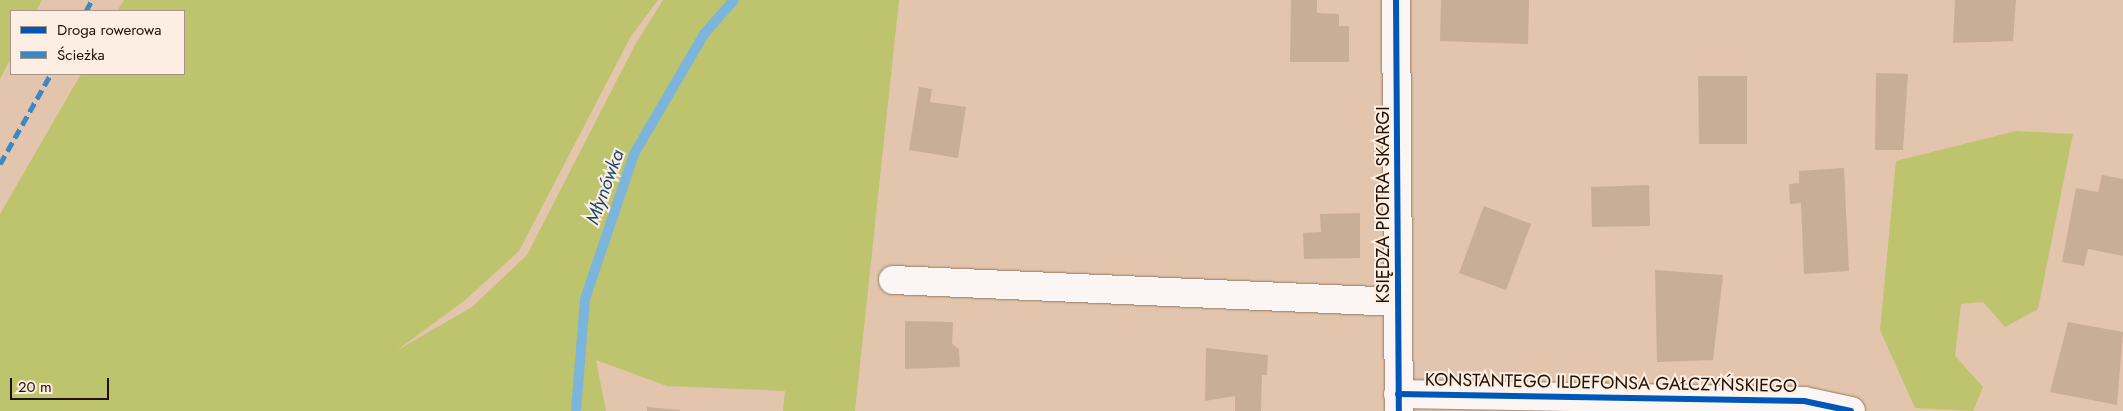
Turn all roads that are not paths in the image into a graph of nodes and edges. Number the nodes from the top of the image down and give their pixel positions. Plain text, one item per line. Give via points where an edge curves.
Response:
1 (1396, 0) edge
2 (894, 280) dead end
3 (1398, 302) junction
4 (1399, 402) edge
5 (1852, 411) edge

1 - 3 street, KSIĘDZA PIOTRA SKARGI
2 - 3 street
3 - 4 street, KSIĘDZA PIOTRA SKARGI
4 - 5 street, KONSTANTEGO ILDEFONSA GAŁCZYŃSKIEGO via 1804,401

